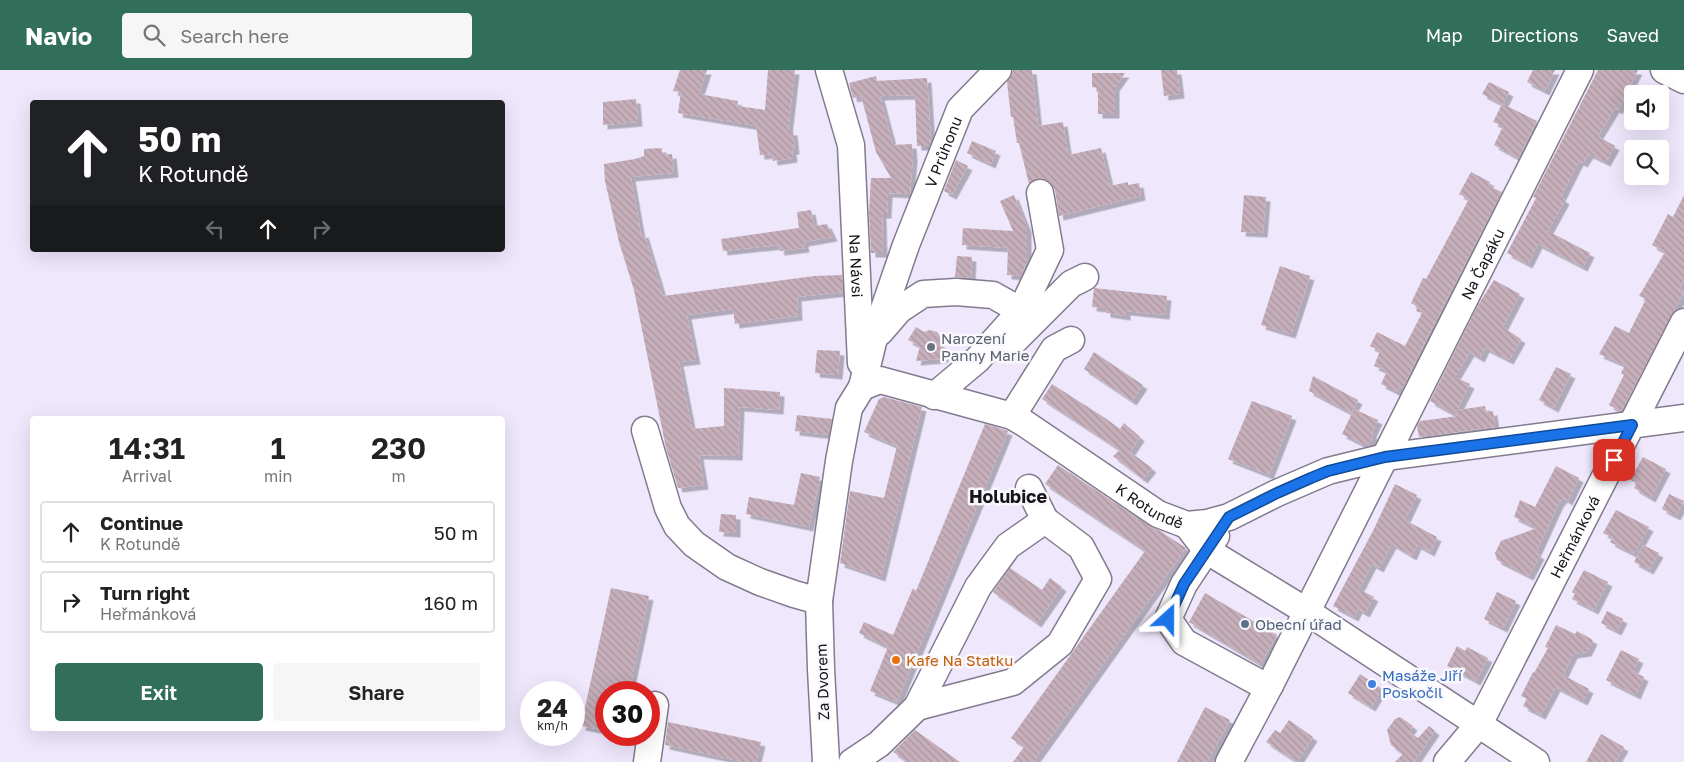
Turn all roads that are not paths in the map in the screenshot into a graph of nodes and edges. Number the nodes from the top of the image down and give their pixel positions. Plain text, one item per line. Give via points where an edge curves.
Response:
1 (829, 70) edge
2 (998, 70) edge
3 (1580, 70) edge
4 (1664, 70) edge
5 (1684, 80) edge
6 (1040, 193) dead end
7 (906, 245) joint
8 (1085, 278) dead end
9 (1021, 310) junction
10 (1684, 322) edge
11 (874, 338) junction
12 (1072, 340) dead end
13 (977, 360) junction
14 (862, 387) junction
15 (934, 396) junction
16 (1012, 416) junction
17 (1684, 418) edge
18 (1632, 425) junction
19 (645, 430) dead end
20 (1385, 457) junction
21 (1029, 488) dead end
22 (1229, 517) junction
23 (1046, 520) junction
24 (1187, 525) junction
25 (1206, 550) junction
26 (820, 601) junction
27 (1306, 611) junction
28 (1270, 685) junction
29 (917, 707) junction
30 (1478, 724) junction
31 (649, 746) edge
32 (647, 762) edge
33 (826, 762) edge
34 (852, 762) edge
35 (1229, 762) edge
36 (1447, 762) edge
37 (1536, 762) edge

1 - 14 street, Na Návsi via 851,145
2 - 7 street, V Průhonu via 960,109
3 - 20 street, Na Čapáku
4 - 5 street
6 - 9 street via 1050,250
7 - 11 street, Na Návsi
8 - 13 street via 1071,284 1007,347
9 - 11 street, Na Návsi via 993,294 923,294 899,310
9 - 13 street
10 - 18 street, Heřmánková
11 - 14 street, Na Návsi
12 - 16 street via 1054,349
13 - 15 street
14 - 15 street via 880,380
14 - 26 street, Na Návsi via 849,408
15 - 16 street
16 - 24 street, K Rotundě via 1158,514
17 - 18 street, K Rotundě
18 - 20 street, K Rotundě
18 - 30 street, Heřmánková
19 - 26 street via 668,508 677,526 694,544 727,567 760,582
20 - 22 street, K Rotundě via 1328,471
20 - 27 street, Na Čapáku
21 - 23 street
22 - 24 street, K Rotundě
22 - 25 street
23 - 29 street via 1008,546 978,587
23 - 29 street via 1081,547 1098,579 1060,644 1013,682
24 - 25 street
25 - 27 street
25 - 28 street via 1184,584 1168,619 1184,642 1263,685
26 - 33 street, Za Dvorem
27 - 28 street, Na Čapáku
27 - 30 street
28 - 35 street, Na Čapáku
29 - 34 street via 879,744
30 - 36 street, Heřmánková
30 - 37 street
31 - 32 street

